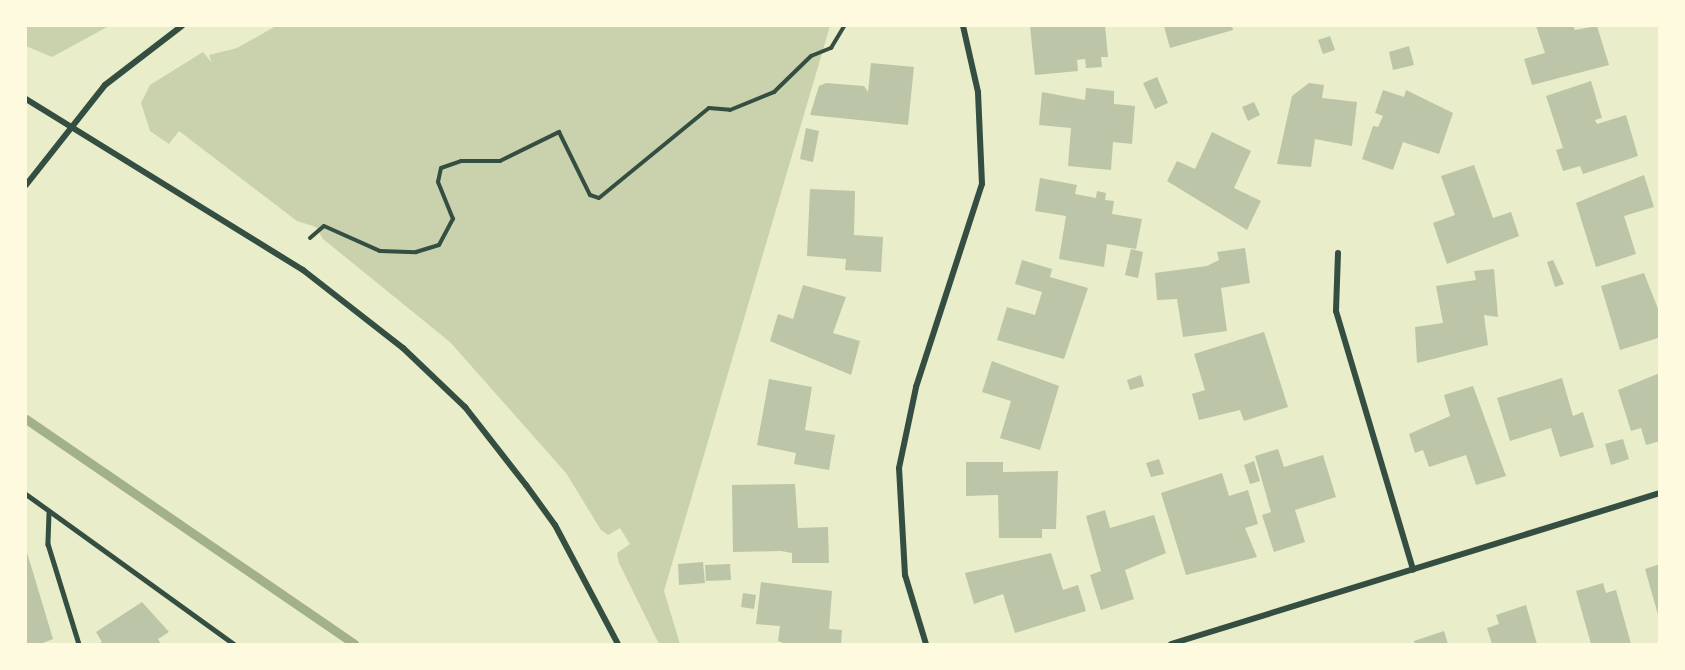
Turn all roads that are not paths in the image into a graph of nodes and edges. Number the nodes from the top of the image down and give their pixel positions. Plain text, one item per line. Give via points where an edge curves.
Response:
1 (182, 26) edge
2 (963, 26) edge
3 (26, 99) edge
4 (70, 123) junction
5 (26, 185) edge
6 (1338, 253) dead end
7 (26, 494) edge
8 (1659, 494) edge
9 (50, 513) junction
10 (1413, 570) junction
11 (79, 645) edge
12 (234, 645) edge
13 (618, 645) edge
14 (926, 645) edge
15 (1171, 645) edge

1 - 4 street via 127,65
2 - 14 street via 978,92 982,184 916,387 899,468 905,575
3 - 4 street
4 - 5 street
4 - 13 street via 303,270 434,377 465,407 555,525
6 - 10 street via 1336,311
7 - 9 lane
8 - 10 street
9 - 11 lane via 48,544
9 - 12 lane
10 - 15 street

